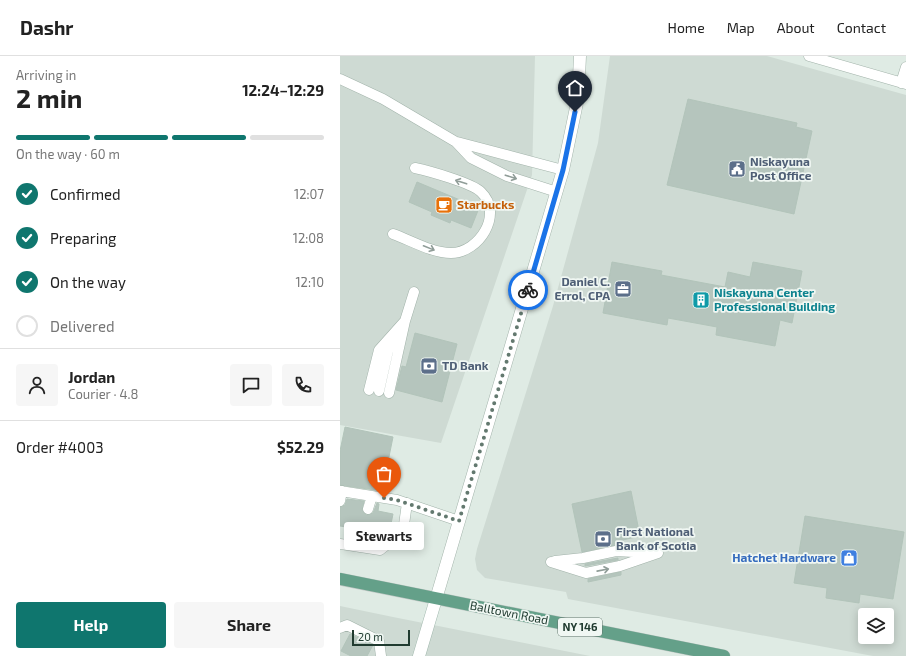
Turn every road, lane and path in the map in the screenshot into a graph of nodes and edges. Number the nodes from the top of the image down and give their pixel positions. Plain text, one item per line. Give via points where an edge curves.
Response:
1 (580, 56) edge
2 (809, 56) edge
3 (906, 68) edge
4 (340, 79) edge
5 (904, 83) edge
6 (456, 142) junction
7 (415, 168) dead end
8 (563, 170) junction
9 (557, 192) junction
10 (393, 234) dead end
11 (414, 292) dead end
12 (405, 321) junction
13 (341, 491) edge
14 (372, 496) junction
15 (340, 502) edge
16 (407, 503) junction
17 (368, 510) dead end
18 (459, 521) junction
19 (364, 530) dead end
20 (340, 544) edge
21 (361, 547) junction
22 (658, 553) joint
23 (340, 579) edge
24 (436, 599) junction
25 (340, 628) edge
26 (381, 656) edge
27 (419, 656) edge
28 (724, 656) edge

1 - 8 street via 578,98
2 - 5 lane
3 - 5 lane
4 - 6 lane via 383,99
6 - 8 lane
6 -> 9 lane via 471,158 506,176
10 -> 7 lane via 437,251 451,253 465,250 478,242 490,218 488,202 481,191
8 - 9 street
9 - 18 street
11 - 12 lane
12 - 12 lane via 379,391 379,350
13 - 14 lane
13 - 15 lane
14 - 16 lane
14 - 17 lane
16 - 18 lane
16 - 21 lane via 403,532 380,550
18 - 24 street
19 - 21 lane
20 - 21 lane
22 -> 22 lane via 616,551 551,562 586,573 620,566
23 - 24 main road, Balltown Road / NY 146
24 - 27 street
24 - 28 main road, Balltown Road / NY 146
25 - 26 lane via 347,625 380,641

